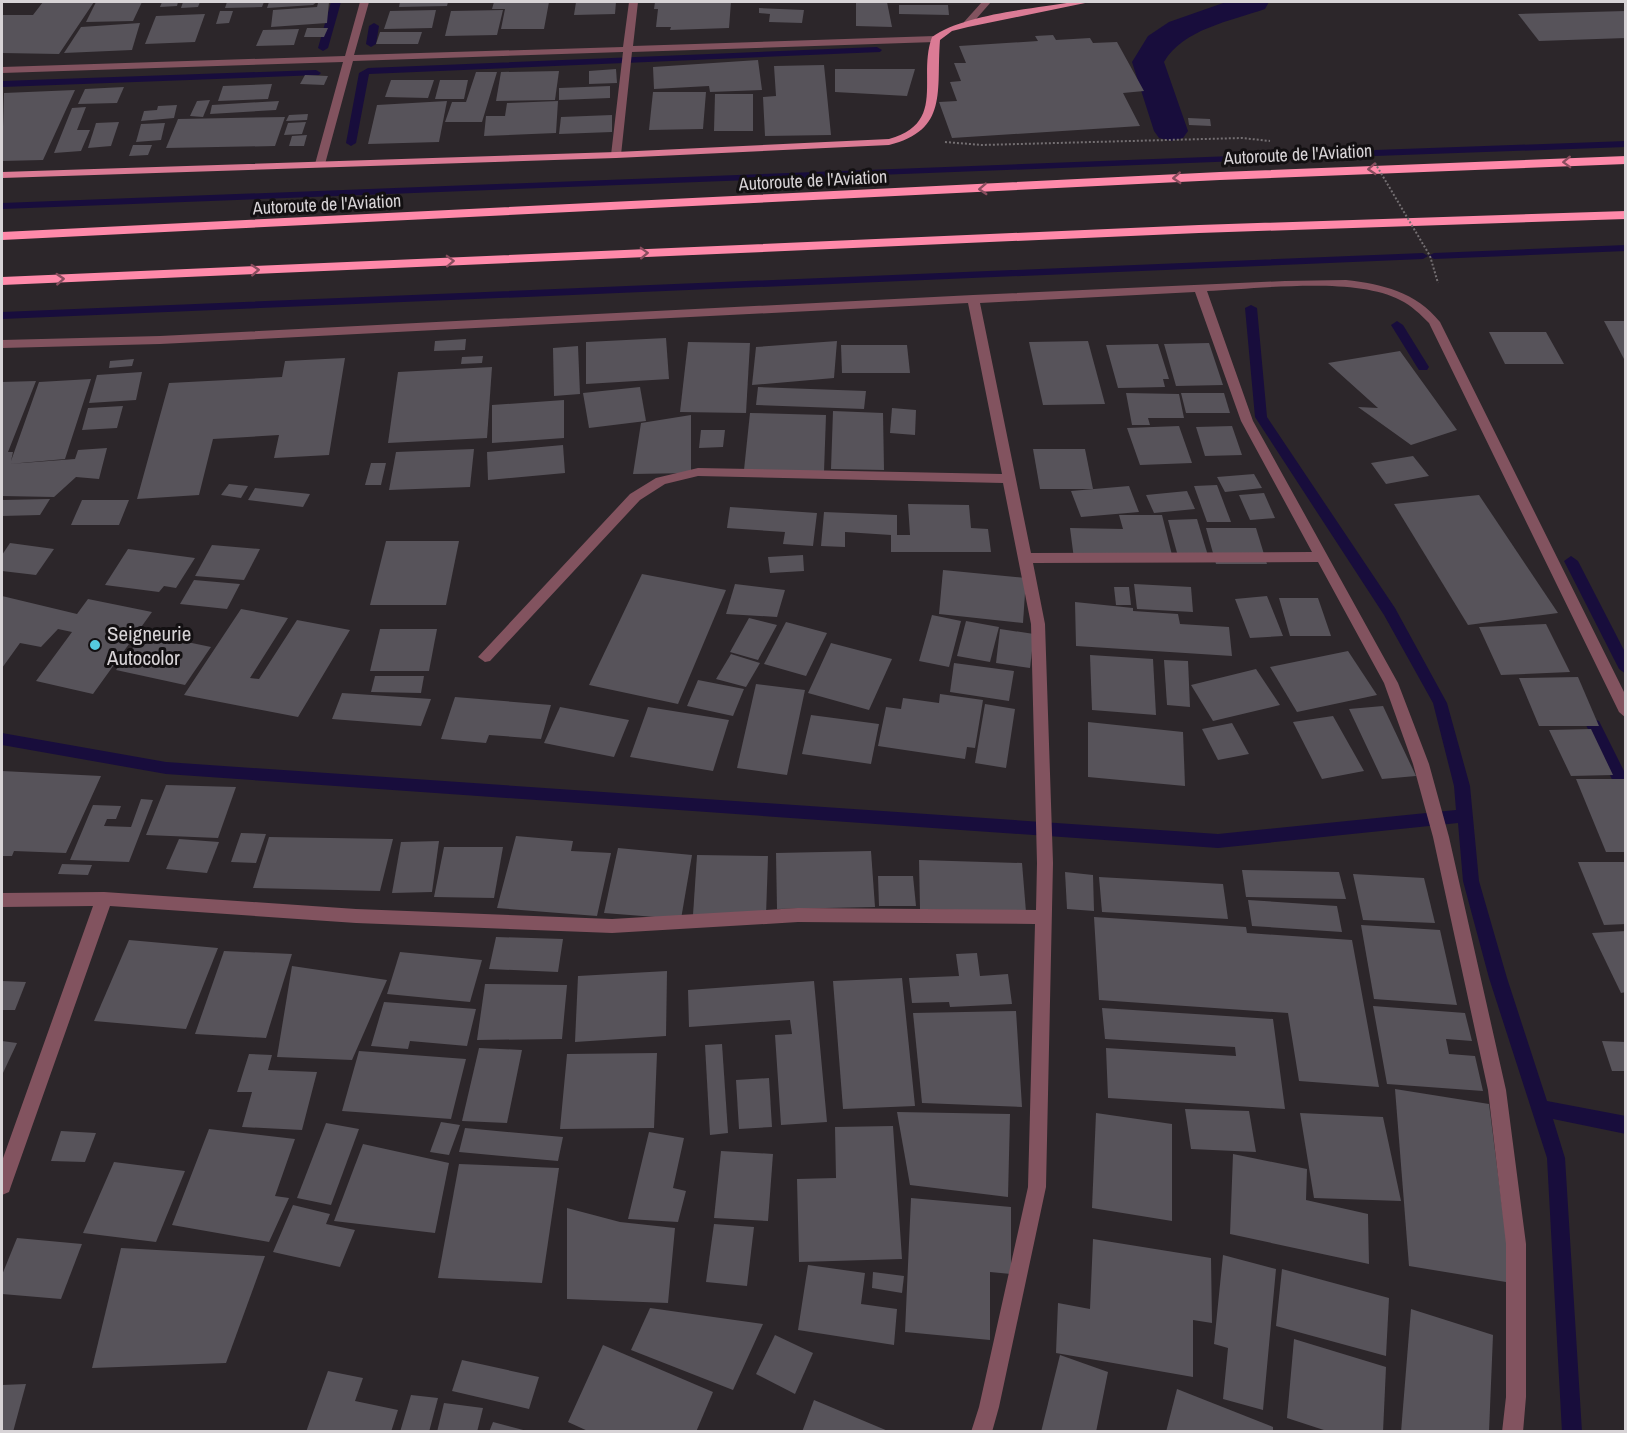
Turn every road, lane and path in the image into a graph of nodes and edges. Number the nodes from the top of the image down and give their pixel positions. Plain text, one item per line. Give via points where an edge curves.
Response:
1 (364, 2) edge
2 (633, 2) edge
3 (986, 2) edge
4 (1085, 2) edge
5 (967, 24) junction
6 (935, 39) junction
7 (628, 50) junction
8 (348, 58) junction
9 (2, 70) edge
10 (902, 138) junction
11 (1277, 141) dead end
12 (616, 155) junction
13 (1626, 160) edge
14 (1375, 163) dead end
15 (320, 164) junction
16 (2, 175) edge
17 (1626, 215) edge
18 (2, 236) edge
19 (2, 281) edge
20 (1200, 289) junction
21 (1441, 291) dead end
22 (973, 298) junction
23 (2, 344) edge
24 (1009, 479) junction
25 (1322, 557) junction
26 (1025, 558) junction
27 (485, 657) dead end
28 (1626, 712) edge
29 (104, 899) junction
30 (2, 900) edge
31 (1043, 917) junction
32 (2, 1186) edge
33 (981, 1431) edge
34 (1512, 1431) edge

1 - 8 street
2 - 7 street
3 - 5 street
4 - 5 main road
5 - 6 main road via 949,29
6 - 7 street
6 - 10 main road via 929,111 924,124
7 - 8 street
7 - 12 street
8 - 9 street
8 - 15 street
10 - 11 path via 982,145 1242,138
10 - 12 main road via 865,144
12 - 15 main road
13 -> 18 highway, Autoroute de l'Aviation via 1408,167
14 - 21 path, bridge via 1430,256
15 - 16 main road
19 -> 17 highway via 1199,229
20 - 22 street
20 - 25 street via 1247,421
20 - 28 street via 1345,284 1381,288 1405,296 1425,310
22 - 23 street via 160,340
22 - 24 street
24 - 26 street
24 - 27 street via 698,472 661,481 635,497
25 - 26 street
25 - 34 street via 1391,683 1421,764 1494,1078 1516,1244 1516,1397
26 - 31 street via 1038,624
29 - 30 street
29 - 31 street via 356,916 612,926 798,915
29 - 32 street
31 - 33 street via 1037,1187

